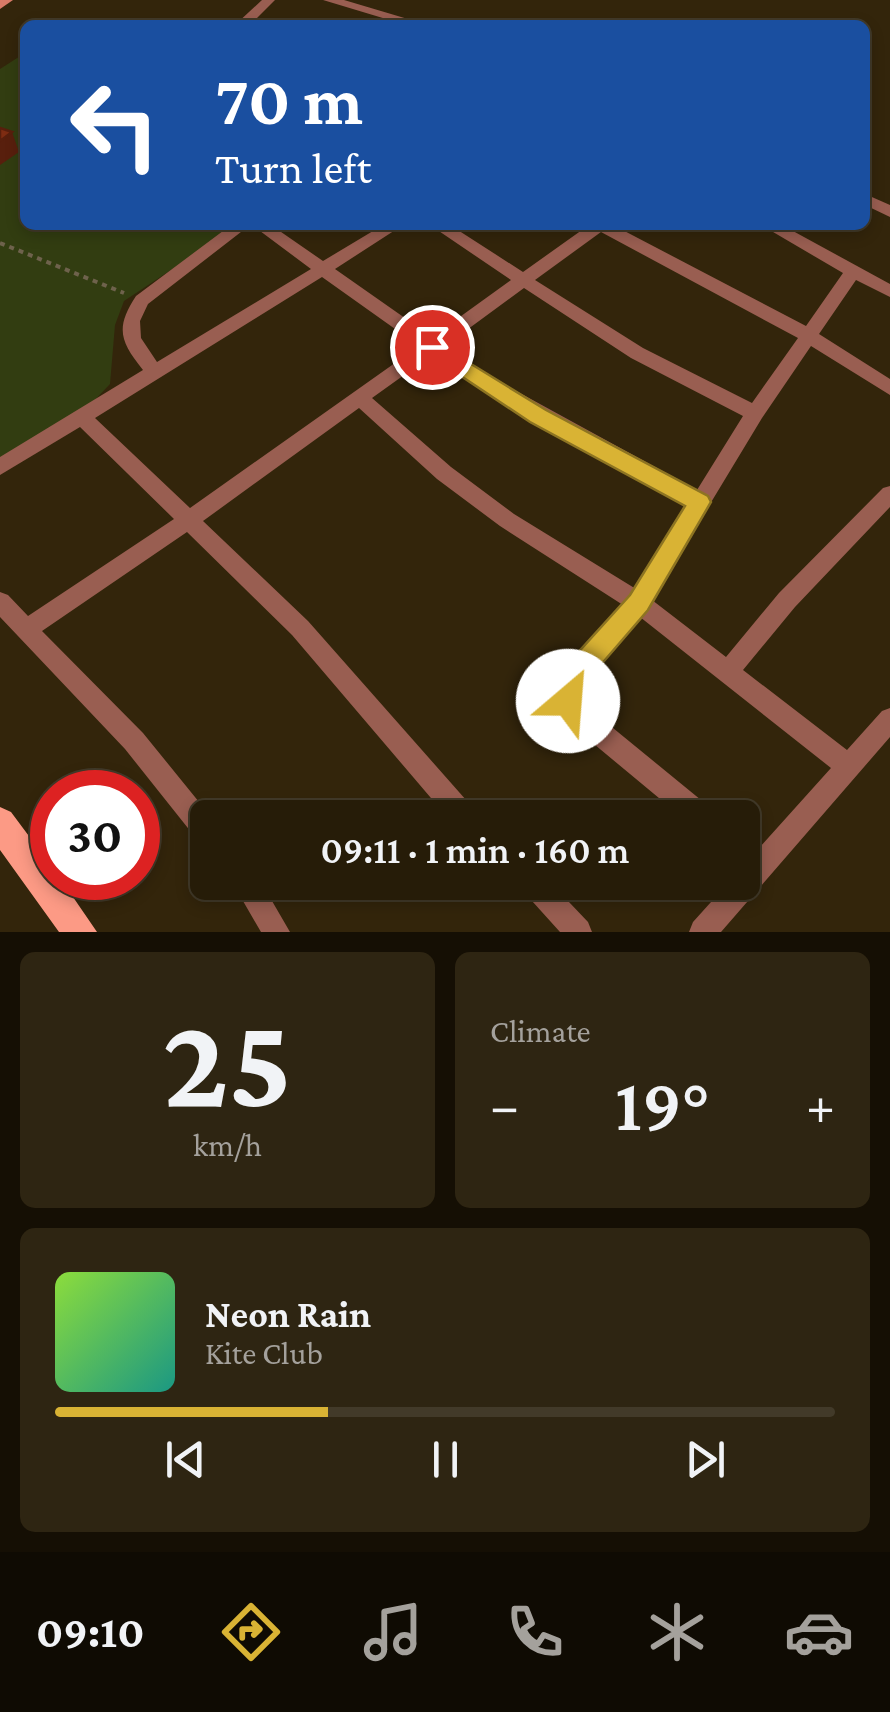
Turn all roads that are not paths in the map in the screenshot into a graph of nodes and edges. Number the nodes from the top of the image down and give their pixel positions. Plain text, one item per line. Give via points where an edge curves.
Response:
1 (7, 0) edge
2 (269, 0) edge
3 (329, 0) edge
4 (0, 5) edge
5 (247, 20) edge
6 (384, 20) edge
7 (235, 230) edge
8 (267, 230) edge
9 (387, 230) edge
10 (446, 230) edge
11 (593, 230) edge
12 (609, 230) edge
13 (778, 230) edge
14 (322, 271) junction
15 (854, 272) junction
16 (526, 281) junction
17 (890, 291) edge
18 (809, 336) junction
19 (432, 347) junction
20 (155, 372) junction
21 (890, 388) edge
22 (360, 398) junction
23 (755, 413) junction
24 (82, 417) junction
25 (0, 467) edge
26 (890, 494) edge
27 (700, 502) junction
28 (187, 521) junction
29 (0, 602) edge
30 (639, 602) junction
31 (26, 630) junction
32 (729, 670) junction
33 (890, 719) edge
34 (848, 766) junction
35 (448, 800) edge
36 (681, 800) edge
37 (190, 811) edge
38 (0, 823) edge
39 (760, 849) edge
40 (256, 900) edge
41 (549, 900) edge
42 (724, 900) edge
43 (80, 932) edge
44 (276, 932) edge
45 (578, 932) edge
46 (703, 932) edge

1 - 4 street
2 - 5 street
3 - 6 street
7 - 20 street via 142,300 127,328
8 - 14 street
9 - 14 street
10 - 16 street
11 - 16 street
12 - 18 street
13 - 15 street
14 - 19 street
14 - 20 street
15 - 17 street
15 - 18 street
16 - 19 street
16 - 23 street via 637,353
18 - 21 street
18 - 23 street
19 - 22 street
19 - 27 street via 538,416
20 - 24 street
22 - 28 street
22 - 30 street via 506,520
23 - 27 street
24 - 25 street
24 - 28 street
26 - 32 street
27 - 30 street
28 - 31 street
28 - 35 street via 344,674
29 - 31 street
30 - 32 street
30 - 36 street via 574,676 568,701
31 - 37 street via 134,741
32 - 34 street
33 - 34 street
34 - 39 street
38 - 43 main road
40 - 44 street
41 - 45 street
42 - 46 street

